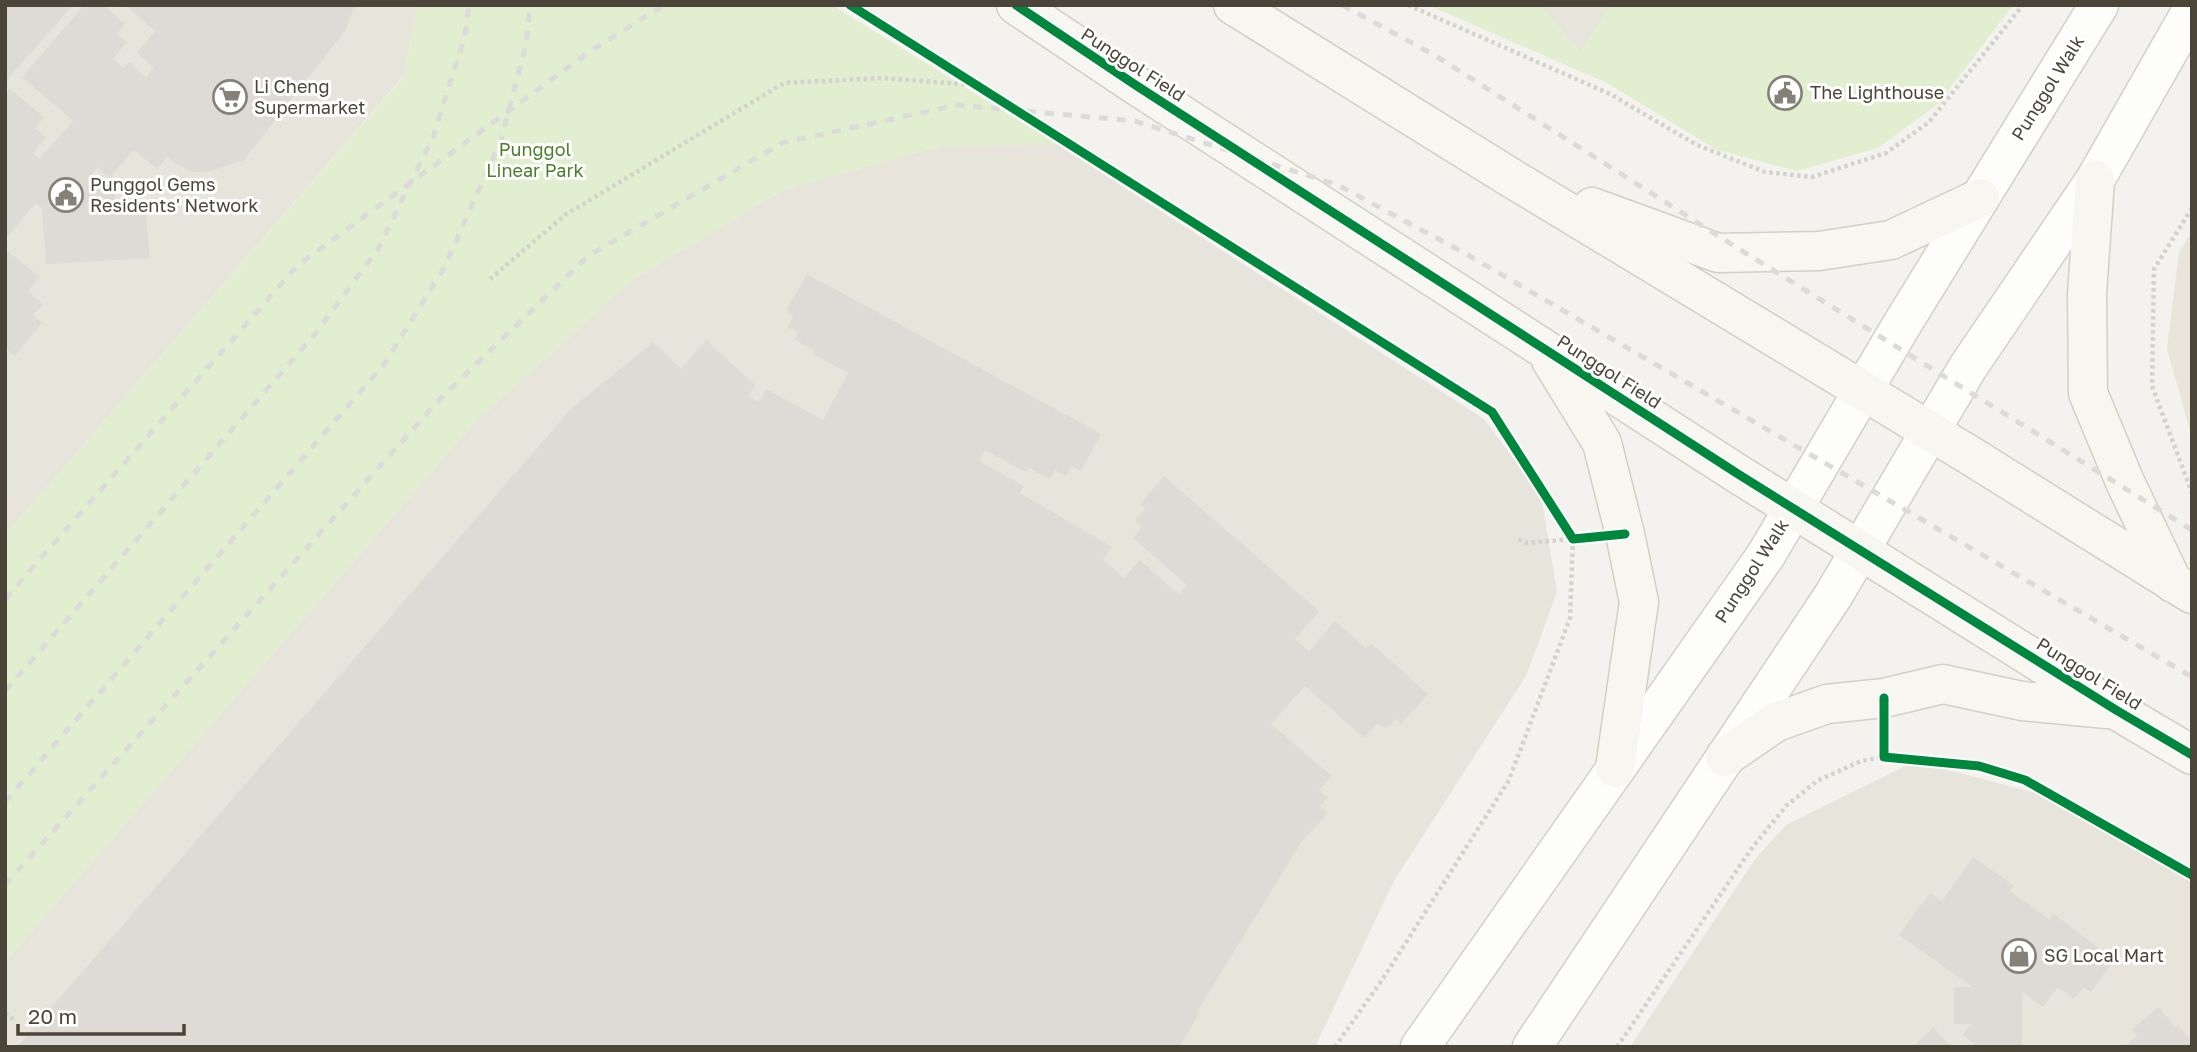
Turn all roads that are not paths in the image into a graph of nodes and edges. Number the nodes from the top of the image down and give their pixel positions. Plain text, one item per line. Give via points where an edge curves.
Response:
1 (1016, 5) edge
2 (1233, 5) edge
3 (2099, 5) edge
4 (2192, 10) edge
5 (1508, 176) junction
6 (2095, 180) junction
7 (1980, 198) junction
8 (1545, 350) junction
9 (1863, 390) junction
10 (1931, 431) junction
11 (1793, 508) junction
12 (1859, 551) junction
13 (2182, 588) edge
14 (2116, 710) junction
15 (2192, 755) edge
16 (1725, 757) junction
17 (1615, 768) junction
18 (1420, 1047) edge
19 (1532, 1047) edge

1 - 8 street, Punggol Field
2 - 5 street
3 - 7 street, Punggol Walk
4 - 6 street
5 - 7 street via 1718,253 1818,251 1891,240
5 - 9 street
6 - 10 street via 1968,367
6 - 13 street via 2087,294 2088,394 2125,482
7 - 9 street, Punggol Walk
8 - 11 street, Punggol Field
8 - 17 street via 1602,443 1639,603
9 - 10 street
9 - 11 street, Punggol Walk
10 - 12 street
10 - 13 street
11 - 12 street, Punggol Field
11 - 17 street, Punggol Walk via 1766,555
12 - 14 street, Punggol Field
12 - 16 street
14 - 15 street, Punggol Field
14 - 16 street via 2022,701 1943,684 1884,698 1827,704 1776,722
16 - 19 street
17 - 18 street, Punggol Walk

